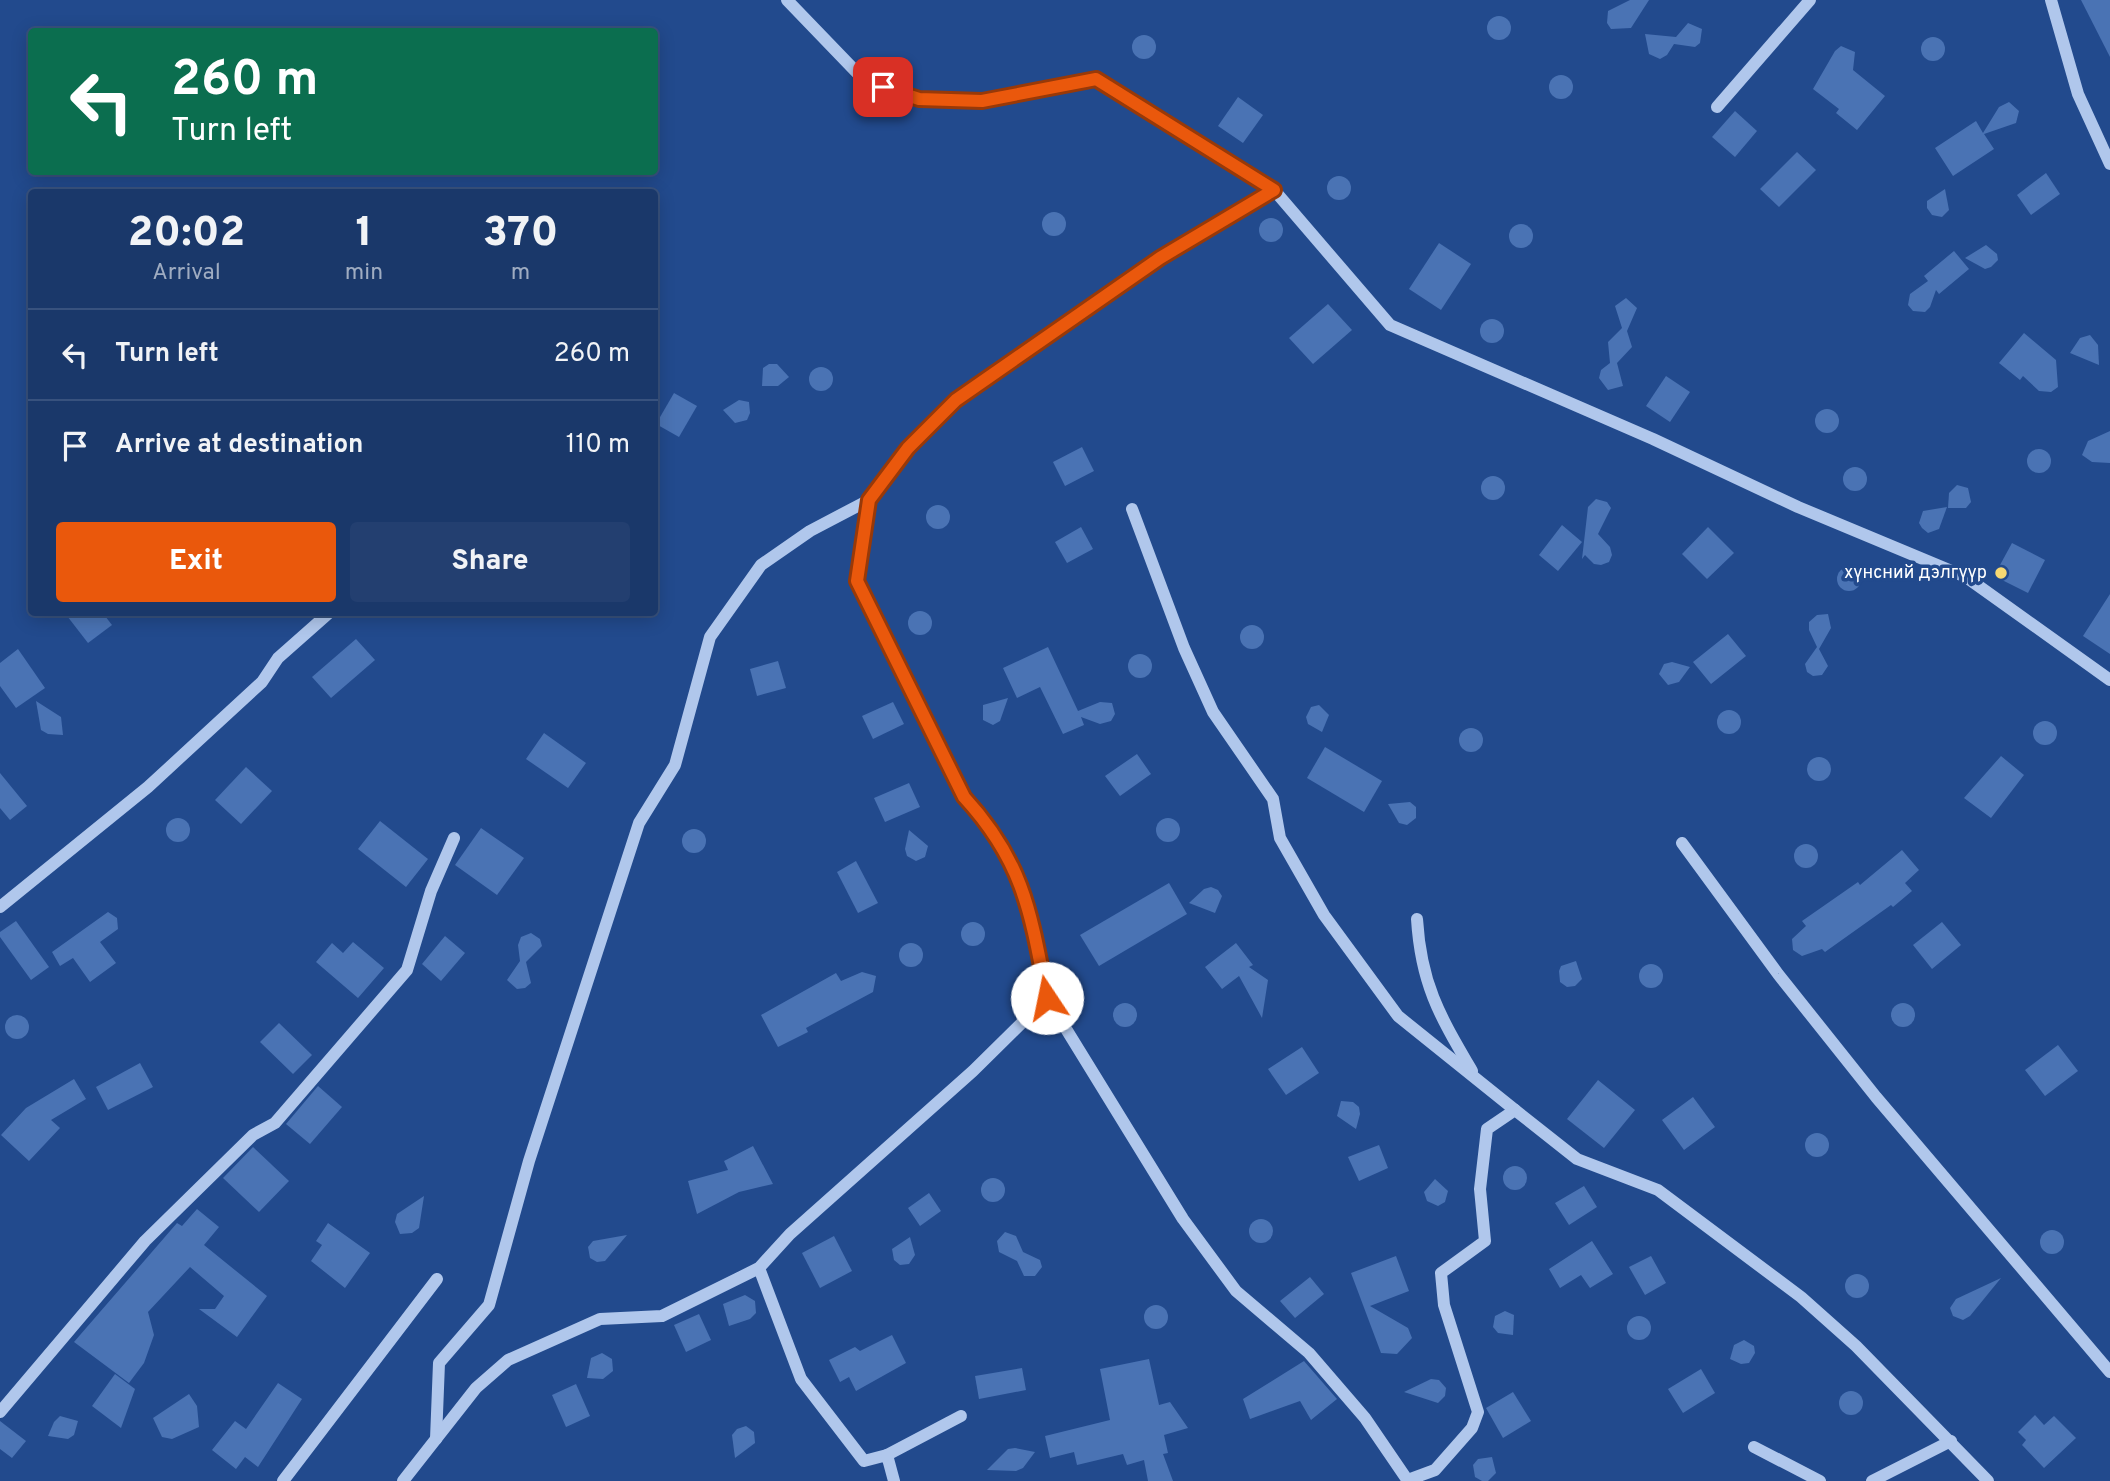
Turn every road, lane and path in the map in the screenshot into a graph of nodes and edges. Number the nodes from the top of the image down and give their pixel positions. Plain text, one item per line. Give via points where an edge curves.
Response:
1 (786, 0) edge
2 (1810, 0) edge
3 (2051, 0) edge
4 (1717, 107) dead end
5 (2110, 164) edge
6 (1274, 190) junction
7 (869, 500) junction
8 (1132, 509) dead end
9 (325, 616) edge
10 (2110, 680) edge
11 (454, 838) dead end
12 (1682, 843) dead end
13 (0, 907) edge
14 (1417, 919) dead end
15 (1047, 998) junction
16 (1477, 1080) junction
17 (1515, 1110) junction
18 (759, 1268) junction
19 (437, 1279) dead end
20 (2110, 1372) edge
21 (0, 1412) edge
22 (961, 1416) dead end
23 (436, 1439) junction
24 (1951, 1441) junction
25 (1754, 1447) dead end
26 (887, 1455) junction
27 (283, 1481) edge
28 (403, 1481) edge
29 (894, 1481) edge
30 (1408, 1481) edge
31 (1820, 1481) edge
32 (1872, 1481) edge
33 (1987, 1481) edge

1 - 6 street via 865,80 919,99 982,101 1096,79
2 - 4 street
3 - 5 street via 2078,94
6 - 7 street via 1160,258 956,400 908,448
6 - 10 street via 1390,326 1966,577
7 - 15 street via 857,581 964,797 989,824 1021,881
7 - 23 street via 810,531 761,565 709,637 675,765 639,823 529,1161 489,1305 439,1363
8 - 16 street via 1213,712 1273,799 1280,838 1324,915 1398,1016
9 - 13 street via 148,787
11 - 21 street via 431,891 407,970 275,1122 253,1135 145,1241
12 - 20 street via 1876,1097
14 - 16 street via 1419,957 1432,999
15 - 18 street via 973,1071 790,1234
15 - 30 street via 1183,1219 1236,1291 1309,1353 1365,1418
16 - 17 street
17 - 24 street via 1577,1159 1658,1190 1801,1297
17 - 30 street via 1487,1129 1480,1189 1485,1241 1441,1273 1444,1305 1478,1412 1472,1428 1435,1470
18 - 23 street via 662,1316 600,1319 508,1360 475,1388
18 - 26 street via 801,1379 864,1461
19 - 27 street
22 - 26 street
23 - 28 street
24 - 32 street
24 - 33 street
25 - 31 street
26 - 29 street

